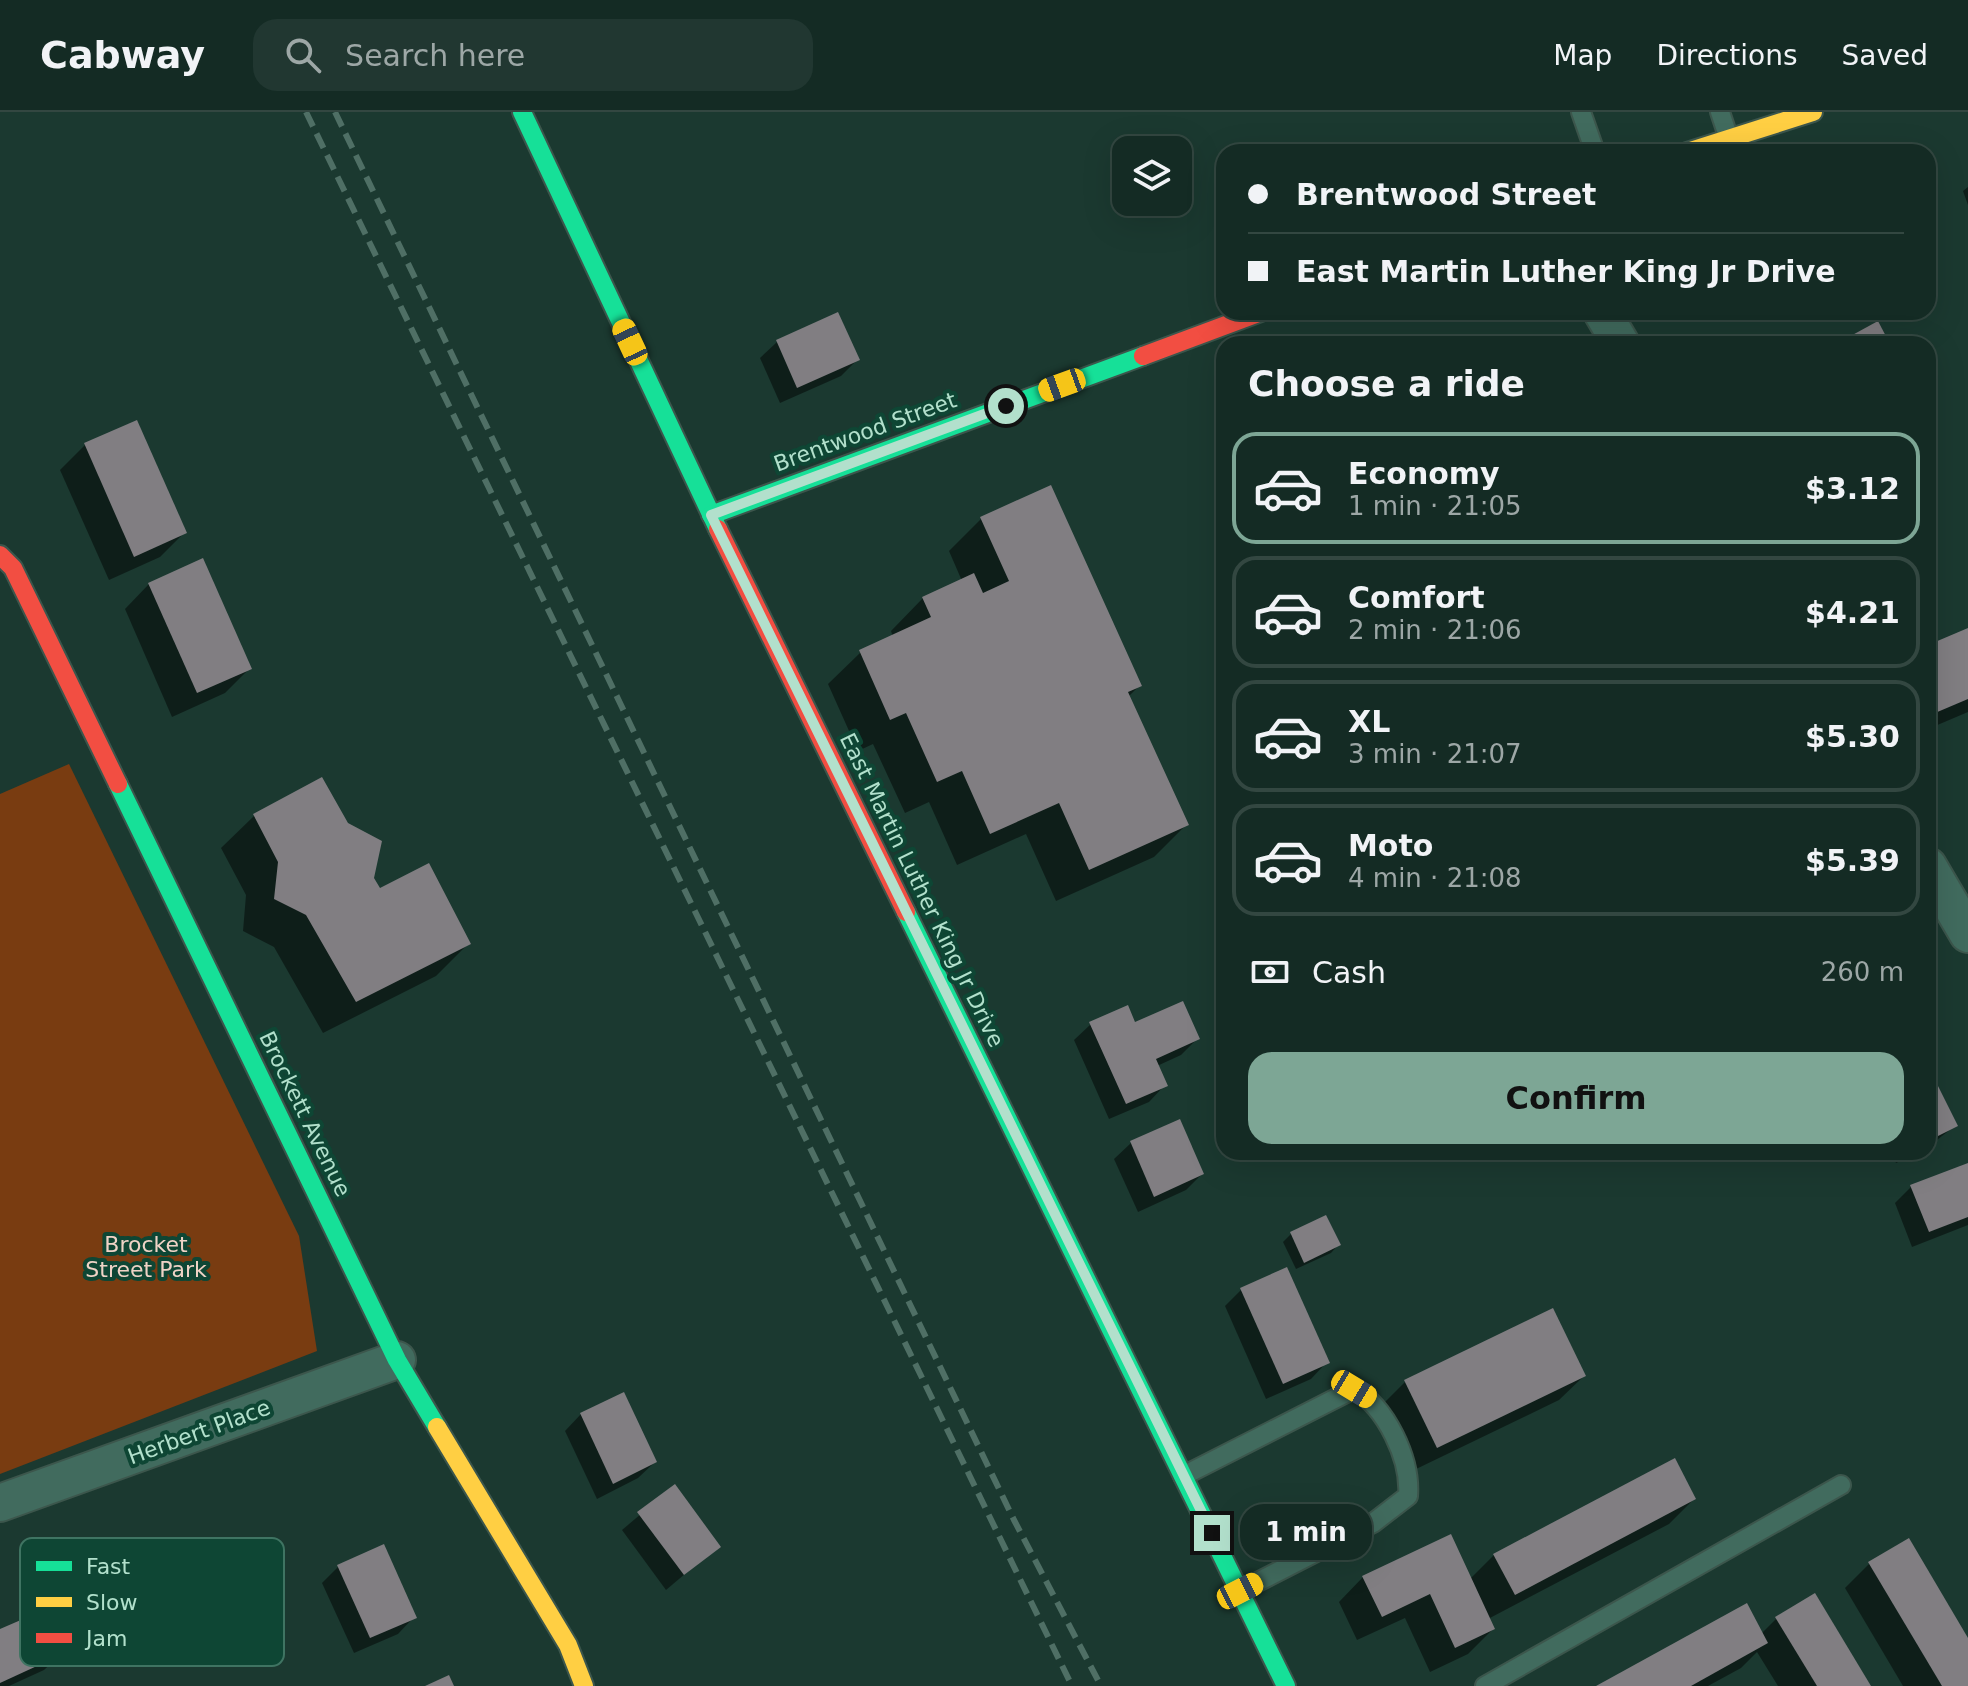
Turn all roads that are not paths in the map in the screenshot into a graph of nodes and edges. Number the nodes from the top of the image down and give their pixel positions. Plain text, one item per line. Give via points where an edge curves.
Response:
1 (522, 112) edge
2 (1581, 112) edge
3 (1720, 112) edge
4 (1813, 112) edge
5 (1729, 139) junction
6 (1592, 144) edge
7 (1713, 144) edge
8 (1239, 320) edge
9 (711, 515) junction
10 (0, 555) edge
11 (1936, 880) edge
12 (1968, 934) edge
13 (397, 1360) junction
14 (1183, 1476) junction
15 (1841, 1485) dead end
16 (0, 1503) edge
17 (1240, 1591) junction
18 (584, 1686) edge
19 (1286, 1686) edge
20 (1485, 1686) edge

1 - 9 main road, East Martin Luther King Jr Drive
2 - 6 lane
3 - 5 lane
4 - 5 main road
5 - 7 main road
8 - 9 main road, Brentwood Street
9 - 14 main road, East Martin Luther King Jr Drive
10 - 13 main road, Brockett Avenue via 13,568
11 - 12 street
13 - 16 street, Herbert Place
13 - 18 main road, Brockett Avenue via 568,1645
14 - 17 main road, East Martin Luther King Jr Drive
14 - 17 lane via 1354,1389 1373,1400 1401,1456 1409,1476 1408,1496 1373,1523
15 - 20 lane
17 - 19 main road, East Martin Luther King Jr Drive

